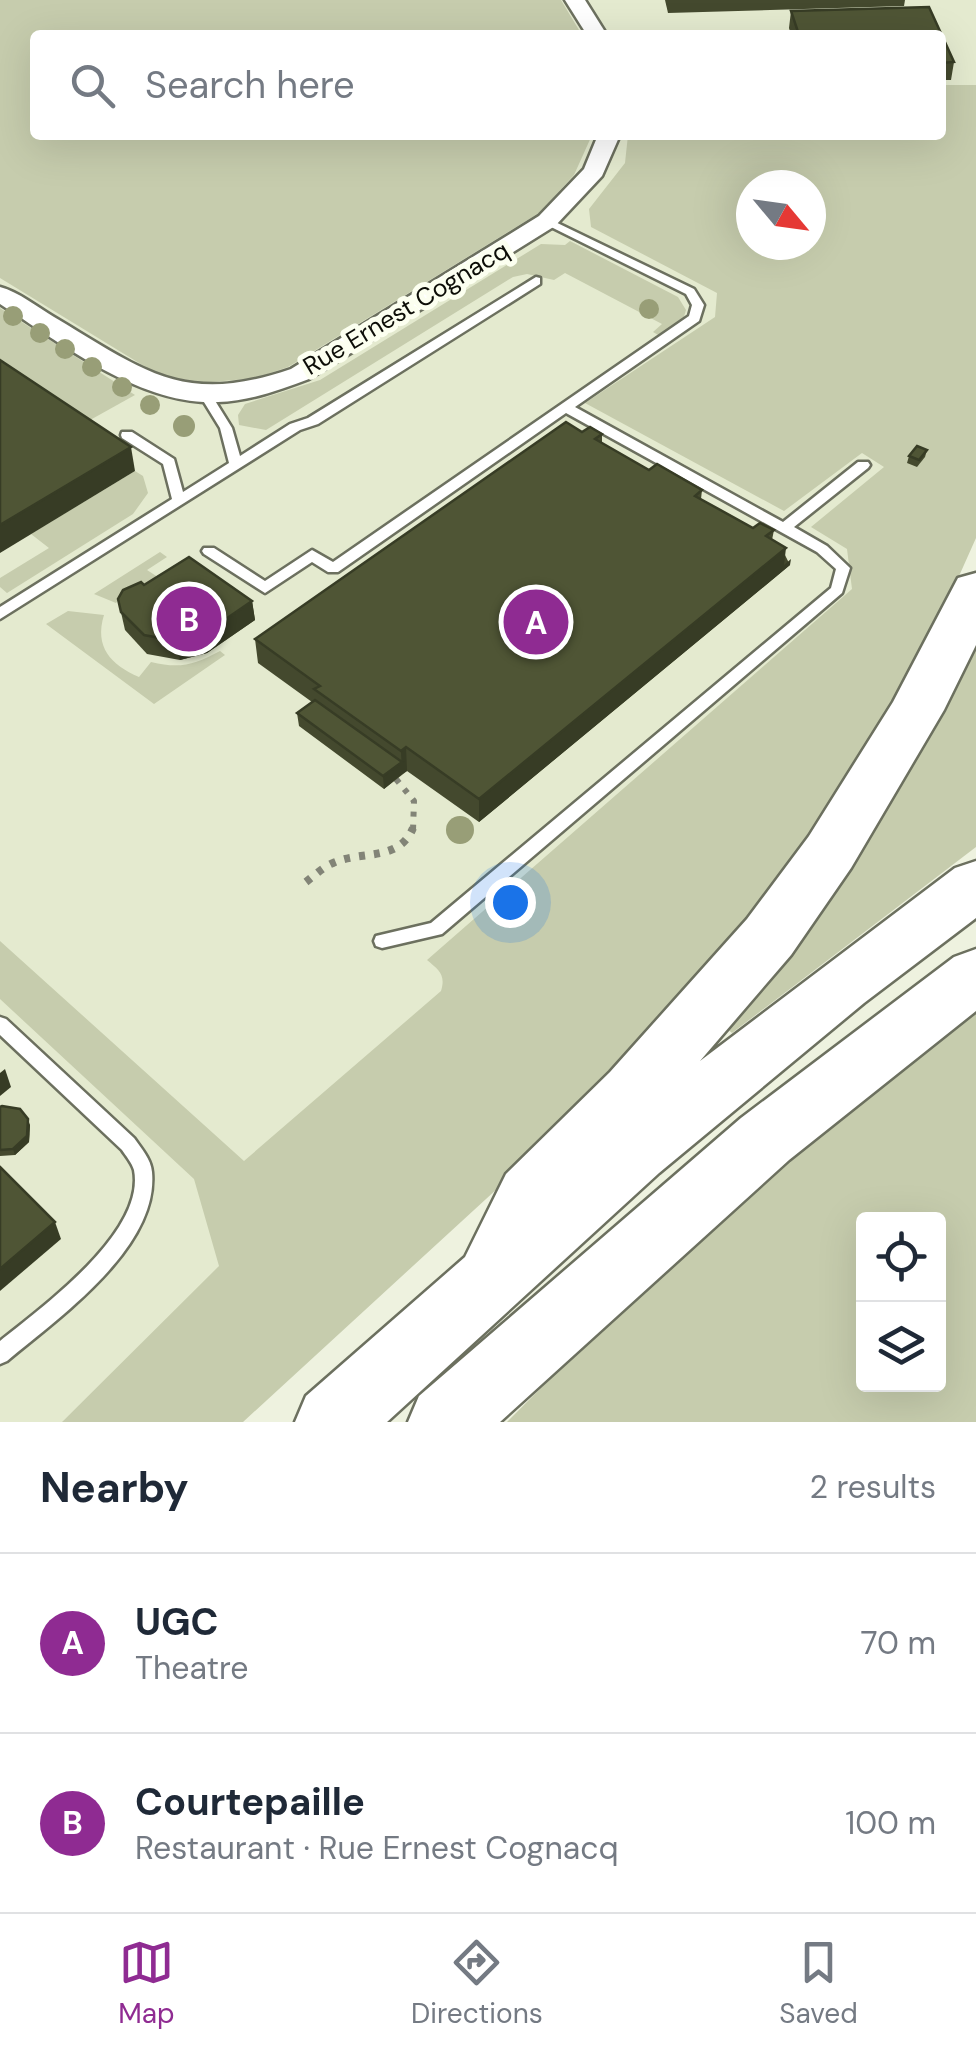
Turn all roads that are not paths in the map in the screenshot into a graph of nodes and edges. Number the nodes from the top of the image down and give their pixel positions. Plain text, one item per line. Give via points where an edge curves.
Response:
1 (574, 0) edge
2 (593, 30) edge
3 (607, 140) edge
4 (547, 222) junction
5 (536, 280) dead end
6 (0, 294) edge
7 (205, 394) junction
8 (566, 408) junction
9 (128, 435) dead end
10 (236, 464) junction
11 (863, 465) dead end
12 (179, 500) junction
13 (784, 528) junction
14 (208, 551) dead end
15 (976, 590) edge
16 (0, 614) edge
17 (976, 885) edge
18 (382, 941) dead end
19 (976, 975) edge
20 (0, 1024) edge
21 (492, 1277) junction
22 (0, 1354) edge
23 (332, 1422) edge
24 (445, 1422) edge

1 - 2 street
3 - 4 street, Rue Ernest Cognacq via 594,171
4 - 7 street, Rue Ernest Cognacq via 300,374
4 - 8 lane via 690,292 698,305 695,318
5 - 10 lane
6 - 7 street, Rue Ernest Cognacq via 150,384
7 - 10 lane via 226,428
8 - 13 lane
8 - 14 lane via 333,569 312,555 264,588
9 - 12 lane via 169,462
10 - 12 lane
11 - 13 lane
12 - 16 lane
13 - 18 lane via 843,568 837,590 436,929
15 - 21 highway via 917,710 830,852 710,1005 530,1196
17 - 21 highway via 635,1152
19 - 24 highway via 765,1139
20 - 22 lane via 128,1144 143,1168 141,1206 112,1255
21 - 23 highway

